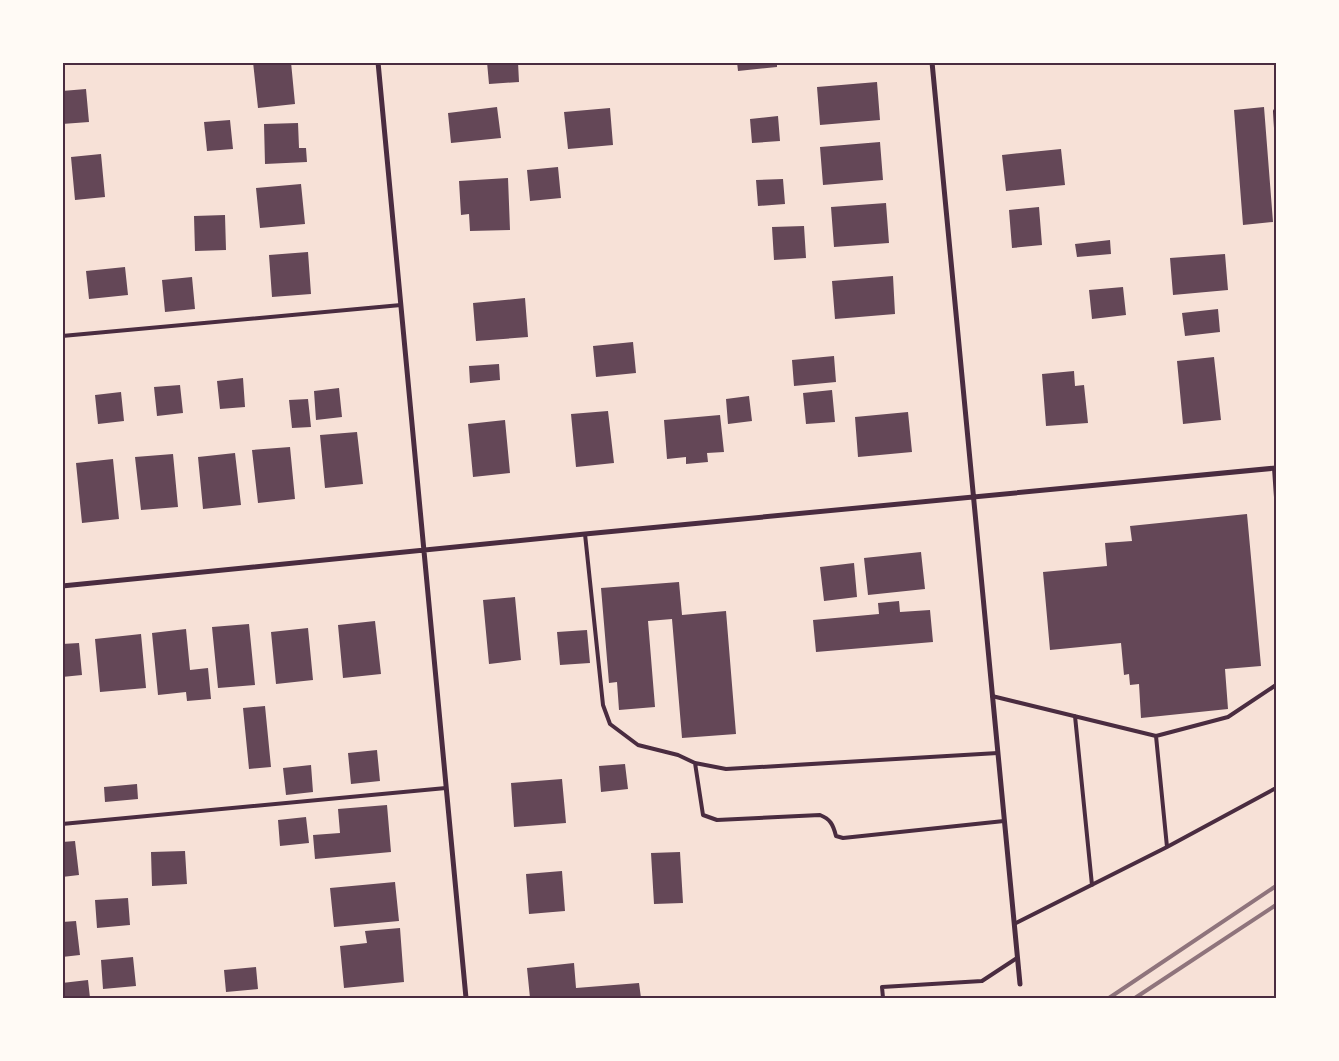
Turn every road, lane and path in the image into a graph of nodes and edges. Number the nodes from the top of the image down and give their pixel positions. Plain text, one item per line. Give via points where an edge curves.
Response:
1 (378, 62) edge
2 (932, 62) edge
3 (1276, 111) edge
4 (1276, 128) edge
5 (401, 305) junction
6 (62, 336) edge
7 (1275, 468) edge
8 (973, 497) junction
9 (1276, 497) edge
10 (585, 534) junction
11 (424, 551) junction
12 (62, 586) edge
13 (1276, 685) edge
14 (992, 696) junction
15 (1075, 716) junction
16 (1156, 736) junction
17 (998, 753) junction
18 (695, 763) junction
19 (446, 788) junction
20 (1276, 788) edge
21 (1004, 821) junction
22 (62, 824) edge
23 (1166, 848) junction
24 (1092, 885) junction
25 (1014, 924) junction
26 (1017, 958) junction
27 (1020, 984) dead end
28 (466, 998) edge
29 (883, 998) edge

1 - 5 street
2 - 8 street
3 - 4 lane
5 - 6 lane
5 - 11 street
7 - 8 street
7 - 9 lane
8 - 10 street
8 - 14 street
10 - 11 street
10 - 18 lane via 602,706 610,724 638,745 678,755
11 - 12 street
11 - 19 street
13 - 16 lane via 1228,716
14 - 15 lane
14 - 17 street
15 - 16 lane
15 - 24 lane
16 - 23 lane
17 - 18 lane via 726,769
17 - 21 street
18 - 21 lane via 703,815 717,820 820,815 828,818 836,836 843,838
19 - 22 lane
19 - 28 street
20 - 23 lane
21 - 25 street
23 - 24 lane
24 - 25 lane
25 - 26 street
26 - 27 street
26 - 29 lane via 982,981 882,987

